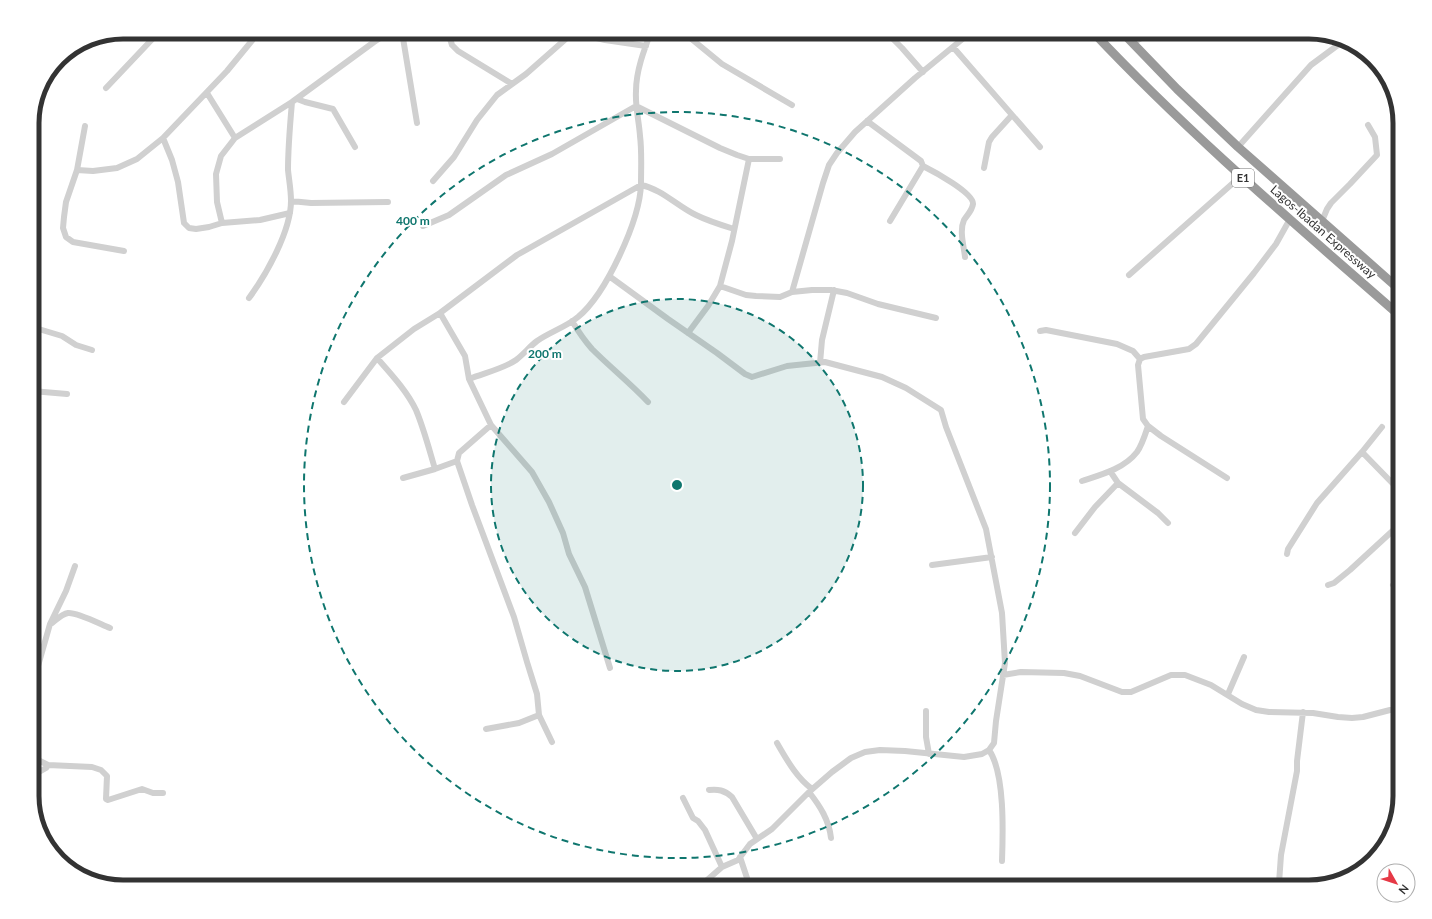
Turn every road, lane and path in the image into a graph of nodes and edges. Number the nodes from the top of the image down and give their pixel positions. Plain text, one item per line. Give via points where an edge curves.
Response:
1 (152, 39) edge
2 (254, 39) edge
3 (378, 39) edge
4 (403, 39) edge
5 (450, 39) edge
6 (566, 39) edge
7 (601, 39) edge
8 (648, 39) edge
9 (692, 39) edge
10 (893, 39) edge
11 (963, 39) edge
12 (1100, 39) edge
13 (1128, 39) edge
14 (1139, 39) edge
15 (1132, 43) junction
16 (1339, 44) edge
17 (646, 46) junction
18 (953, 47) junction
19 (923, 72) junction
20 (512, 84) junction
21 (106, 88) dead end
22 (206, 93) junction
23 (295, 100) junction
24 (792, 105) dead end
25 (636, 106) junction
26 (1012, 115) junction
27 (867, 121) junction
28 (417, 123) dead end
29 (1368, 125) dead end
30 (85, 126) dead end
31 (163, 138) junction
32 (235, 138) junction
33 (355, 147) dead end
34 (1040, 147) dead end
35 (1238, 147) junction
36 (748, 159) junction
37 (780, 159) dead end
38 (923, 166) junction
39 (984, 168) dead end
40 (77, 170) junction
41 (1241, 176) junction
42 (433, 181) dead end
43 (641, 186) junction
44 (291, 201) junction
45 (388, 202) dead end
46 (290, 214) junction
47 (1290, 219) junction
48 (890, 221) dead end
49 (1322, 221) junction
50 (222, 223) junction
51 (423, 226) dead end
52 (734, 229) junction
53 (124, 251) dead end
54 (965, 257) dead end
55 (1129, 275) dead end
56 (610, 276) junction
57 (1393, 284) edge
58 (720, 286) junction
59 (834, 290) junction
60 (792, 292) junction
61 (248, 298) dead end
62 (1393, 310) edge
63 (440, 313) junction
64 (936, 318) dead end
65 (572, 321) junction
66 (39, 329) edge
67 (1040, 331) dead end
68 (688, 333) junction
69 (92, 350) dead end
70 (377, 358) junction
71 (1140, 359) junction
72 (820, 363) junction
73 (469, 379) junction
74 (39, 391) edge
75 (67, 394) dead end
76 (344, 402) dead end
77 (648, 402) dead end
78 (491, 425) junction
79 (1148, 426) junction
80 (1382, 426) dead end
81 (1362, 452) junction
82 (457, 461) junction
83 (435, 469) junction
84 (1110, 471) junction
85 (403, 478) dead end
86 (1227, 478) dead end
87 (1082, 481) dead end
88 (1118, 483) junction
89 (1393, 484) edge
90 (1168, 523) dead end
91 (1393, 530) edge
92 (1075, 533) dead end
93 (1287, 554) dead end
94 (992, 557) junction
95 (932, 565) dead end
96 (75, 566) dead end
97 (1328, 585) dead end
98 (50, 624) junction
99 (110, 628) dead end
100 (1244, 657) dead end
101 (39, 662) edge
102 (610, 668) dead end
103 (1003, 675) junction
104 (1228, 694) junction
105 (1393, 710) edge
106 (926, 711) dead end
107 (1303, 712) junction
108 (539, 715) junction
109 (486, 729) dead end
110 (552, 742) dead end
111 (777, 743) dead end
112 (989, 750) junction
113 (929, 754) junction
114 (39, 760) edge
115 (48, 765) junction
116 (39, 772) edge
117 (709, 790) dead end
118 (810, 790) junction
119 (163, 793) dead end
120 (682, 798) dead end
121 (831, 838) dead end
122 (757, 839) junction
123 (740, 858) junction
124 (1002, 861) dead end
125 (722, 867) junction
126 (707, 880) edge
127 (748, 880) edge
128 (1279, 880) edge

1 - 21 street
2 - 22 street
3 - 23 street
4 - 28 street
5 - 20 street via 452,46 458,51
6 - 20 street
7 - 17 street
8 - 17 street
9 - 24 street via 722,64
10 - 19 street
11 - 18 street
12 - 41 highway, Lagos-Ibadan Expressway / E1
13 - 15 highway, Lagos-Ibadan Expressway / E1
14 - 15 street
15 - 35 highway, Lagos-Ibadan Expressway / E1
16 - 35 street via 1311,65
17 - 25 street via 638,75
18 - 19 street
18 - 26 street
19 - 27 street
20 - 42 street via 485,108 454,157
22 - 31 street
22 - 32 street
23 - 32 street
23 - 33 street via 333,109
23 - 44 street via 288,140
25 - 36 street via 720,148
25 - 43 street via 640,137
25 - 51 street via 552,154 506,175 449,215
26 - 34 street
26 - 39 street via 989,142
27 - 38 street via 921,161
27 - 60 street via 829,165
29 - 49 street via 1376,137 1377,155 1331,203
30 - 40 street
31 - 40 street via 137,159 117,168
31 - 50 street via 178,182 184,223 189,228 196,229
32 - 50 street via 221,156 216,174 217,202
35 - 49 highway, Lagos-Ibadan Expressway / E1
36 - 37 street
36 - 52 street
38 - 48 street
38 - 54 street via 972,198 973,204 962,227
40 - 53 street via 66,202 63,228 66,236 73,242
41 - 47 highway, Lagos-Ibadan Expressway / E1
41 - 55 street
43 - 52 street via 654,189 695,215
43 - 56 street via 638,207
43 - 63 street via 517,255
44 - 45 street
44 - 46 street
46 - 50 street via 260,220
46 - 61 street via 273,259
47 - 62 highway, Lagos-Ibadan Expressway / E1
47 - 71 street via 1263,262 1196,344 1189,349
49 - 57 highway, Lagos-Ibadan Expressway / E1
52 - 58 street
56 - 65 street via 590,305
56 - 68 street
58 - 60 street via 756,296 780,297
58 - 68 street
59 - 60 street
59 - 64 street
59 - 72 street via 822,340
63 - 70 street via 414,329
63 - 73 street via 465,356
65 - 73 street via 537,341 517,359
65 - 77 street via 592,349
66 - 69 street via 62,336 76,346
67 - 71 street via 1117,344 1133,351
68 - 72 street via 752,377 787,366
70 - 76 street
70 - 83 street via 399,384 415,409
71 - 79 street via 1138,365 1143,419
72 - 94 street via 825,362 882,377 906,388 941,410 986,529
73 - 78 street
74 - 75 street
78 - 82 street via 459,453
78 - 102 street via 532,472 549,502 585,587
79 - 84 street via 1136,453
79 - 86 street
80 - 81 street
81 - 89 street
81 - 93 street via 1317,503
82 - 83 street
82 - 108 street via 514,617 537,694
83 - 85 street
84 - 87 street
84 - 88 street
88 - 90 street
88 - 92 street
91 - 97 street via 1350,570
94 - 95 street
94 - 103 street via 1002,612 1005,663
96 - 98 street
98 - 99 street via 63,615 72,613
98 - 101 street
100 - 104 street
103 - 104 street via 1021,672 1064,673 1080,676 1122,692 1131,692 1171,675 1185,675
103 - 112 street via 994,743
104 - 107 street via 1256,710
105 - 107 street via 1352,718
106 - 113 street
107 - 128 street via 1298,771 1281,855
108 - 109 street via 519,723
108 - 110 street
111 - 118 street via 795,773
112 - 113 street via 964,757
112 - 124 street via 998,772 1003,830
113 - 118 street via 880,750 865,752 851,758
114 - 115 street
115 - 116 street
115 - 119 street via 92,767 101,770 107,776 108,800 142,789
117 - 122 street via 726,792 732,797
118 - 121 street via 829,826
118 - 122 street via 772,829
120 - 125 street via 693,818 705,830
122 - 123 street via 746,847
123 - 125 street
123 - 127 street
125 - 126 street

